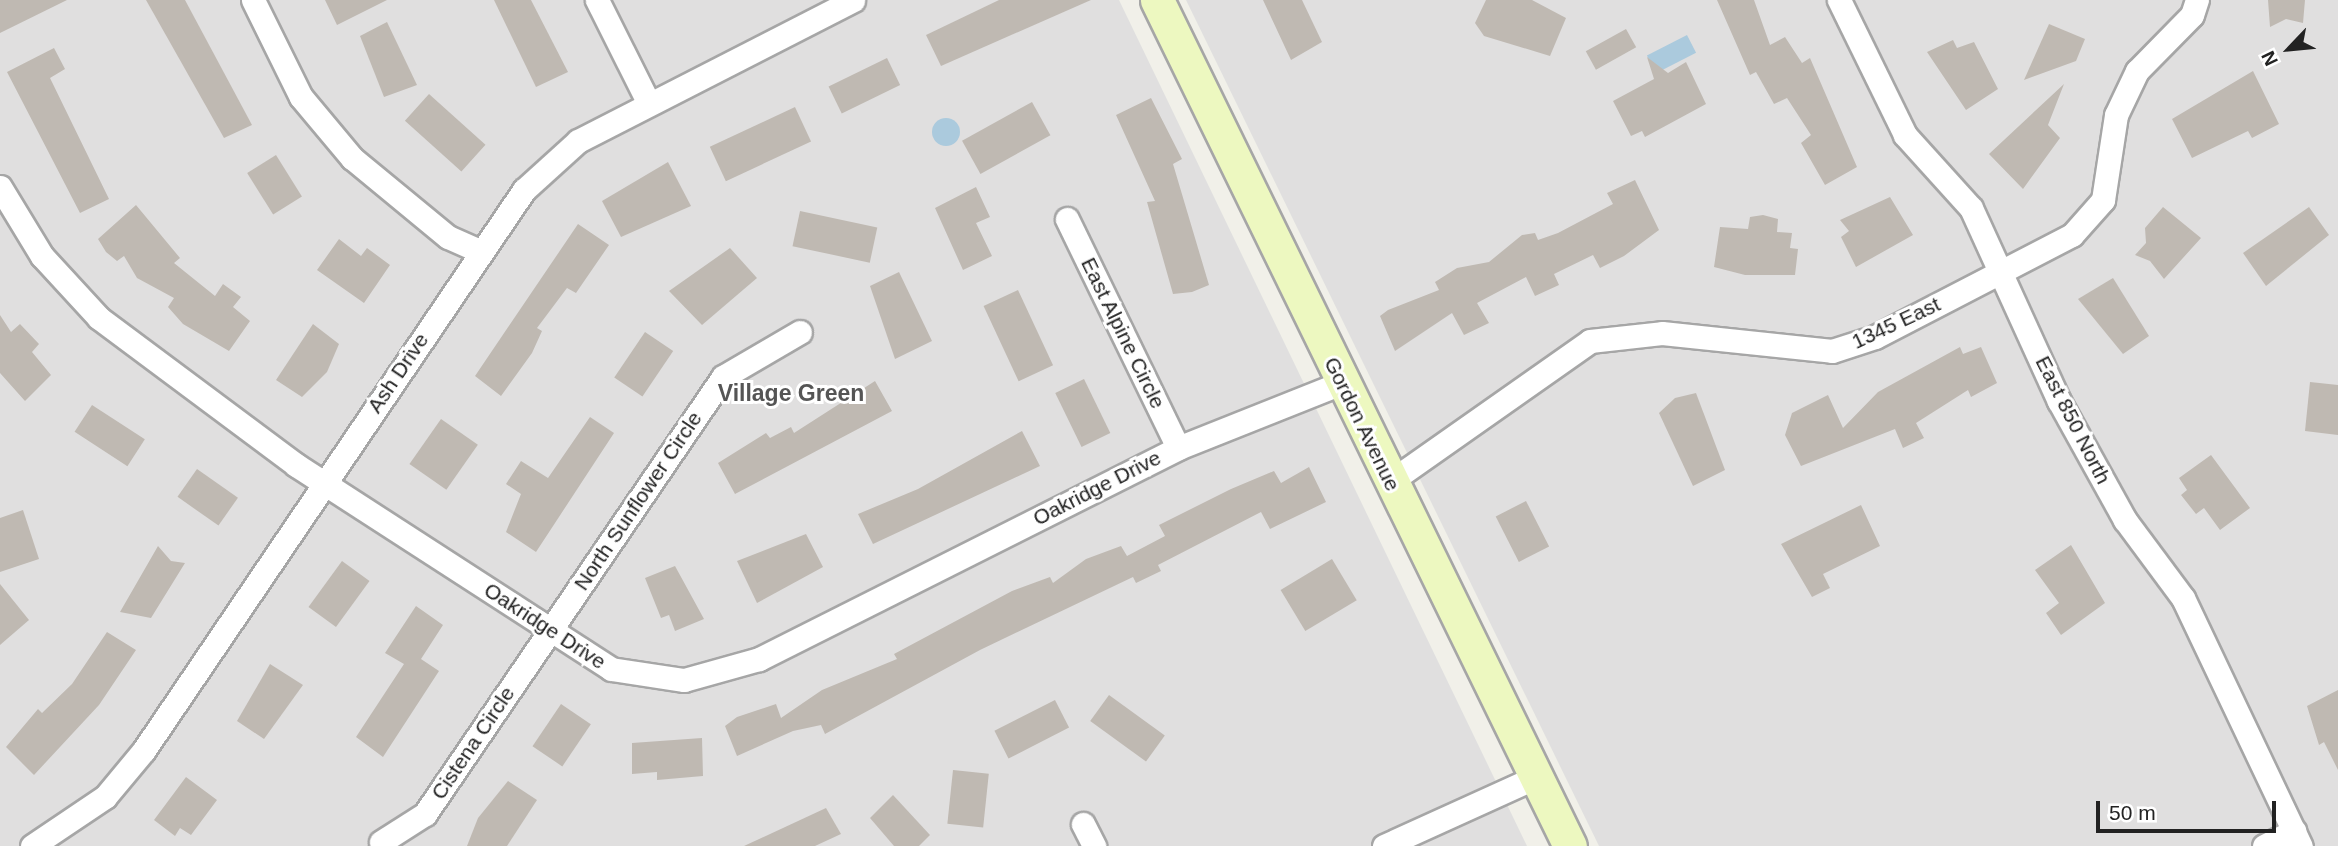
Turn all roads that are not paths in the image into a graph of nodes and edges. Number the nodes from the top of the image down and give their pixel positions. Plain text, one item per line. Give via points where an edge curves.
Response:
1 (253, 0) edge
2 (597, 0) edge
3 (853, 0) edge
4 (1157, 0) edge
5 (1839, 0) edge
6 (2197, 0) edge
7 (648, 102) junction
8 (0, 187) edge
9 (1067, 219) dead end
10 (479, 251) junction
11 (2002, 270) junction
12 (800, 332) dead end
13 (1341, 383) junction
14 (1178, 448) junction
15 (1391, 481) junction
16 (324, 482) junction
17 (551, 629) junction
18 (1536, 777) junction
19 (1083, 824) dead end
20 (2297, 839) edge
21 (382, 842) dead end
22 (32, 846) edge
23 (1094, 846) edge
24 (1384, 846) edge
25 (1570, 846) edge
26 (2264, 846) edge

1 - 10 street via 301,97 352,158 448,237
2 - 7 street
3 - 7 street, Ash Drive
4 - 13 main road, Gordon Avenue
5 - 11 street, East 850 North via 1905,135 1971,208
6 - 11 street, 1345 East via 2192,15 2137,71 2116,115 2104,200 2072,235
7 - 10 street, Ash Drive via 578,141 524,190
8 - 16 street, Oakridge Drive via 42,256 99,318
9 - 14 street, East Alpine Circle
10 - 16 street, Ash Drive
11 - 15 street, 1345 East via 1875,337 1832,351 1662,332 1590,341
11 - 20 street, East 850 North via 2059,401 2125,520 2183,598
12 - 17 street, North Sunflower Circle via 723,377
13 - 14 street, Oakridge Drive
13 - 15 main road, Gordon Avenue
14 - 17 street, Oakridge Drive via 759,659 684,680 611,669
15 - 18 main road, Gordon Avenue
16 - 17 street, Oakridge Drive
16 - 22 street, Ash Drive via 144,750 104,797
17 - 21 street, Cistena Circle via 425,814
18 - 24 street
18 - 25 main road, Gordon Avenue
19 - 23 street
20 - 26 street

